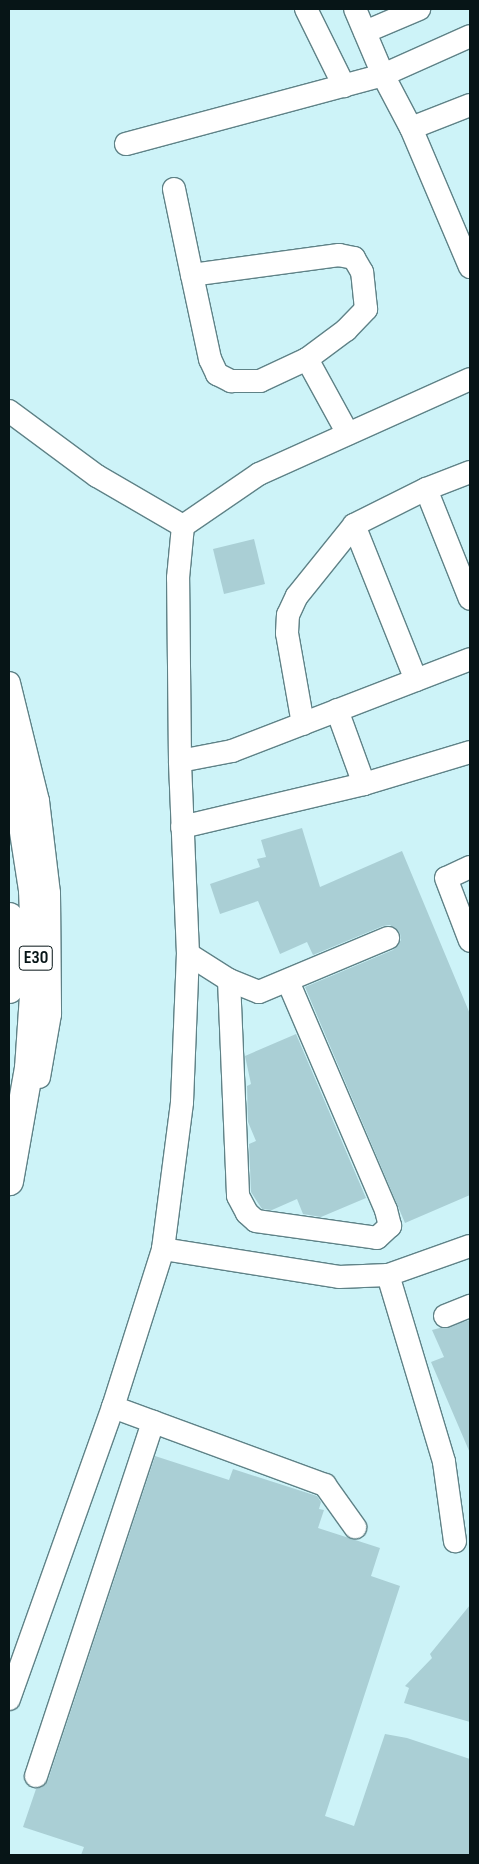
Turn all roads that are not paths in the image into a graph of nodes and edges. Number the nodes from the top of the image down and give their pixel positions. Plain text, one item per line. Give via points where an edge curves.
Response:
1 (306, 9) edge
2 (355, 9) edge
3 (420, 9) edge
4 (365, 32) junction
5 (470, 36) edge
6 (383, 76) junction
7 (344, 86) junction
8 (470, 106) edge
9 (411, 128) junction
10 (126, 144) dead end
11 (174, 190) dead end
12 (470, 267) edge
13 (192, 275) junction
14 (307, 359) junction
15 (470, 379) edge
16 (10, 405) edge
17 (348, 434) junction
18 (470, 472) edge
19 (426, 490) junction
20 (184, 526) junction
21 (354, 526) junction
22 (470, 599) edge
23 (470, 659) edge
24 (416, 680) junction
25 (9, 683) edge
26 (337, 710) junction
27 (303, 724) junction
28 (9, 735) edge
29 (470, 752) edge
30 (180, 761) junction
31 (364, 784) junction
32 (182, 827) junction
33 (470, 867) edge
34 (9, 917) edge
35 (388, 938) dead end
36 (470, 941) edge
37 (188, 954) junction
38 (229, 980) junction
39 (288, 981) junction
40 (9, 989) edge
41 (9, 1181) edge
42 (9, 1185) edge
43 (470, 1246) edge
44 (163, 1249) junction
45 (388, 1275) junction
46 (470, 1306) edge
47 (445, 1316) dead end
48 (113, 1407) junction
49 (153, 1422) junction
50 (355, 1527) dead end
51 (455, 1541) dead end
52 (9, 1699) edge
53 (36, 1776) dead end

1 - 7 street
2 - 4 street
3 - 4 street
4 - 6 street
5 - 6 street
6 - 7 street
6 - 9 street
7 - 10 street
8 - 9 street
9 - 12 street
11 - 13 street
13 - 14 street via 210,359 217,374 231,381 260,381
13 - 14 street via 339,254 354,258 362,272 366,309 346,330
14 - 17 street
15 - 17 street
16 - 20 street via 96,476
17 - 20 street via 259,474
18 - 19 street
19 - 21 street
19 - 22 street
20 - 30 street via 178,578
21 - 24 street
21 - 27 street via 297,596 288,615 286,632
23 - 24 street
24 - 26 street
25 - 42 street via 38,801 50,893 50,1014 37,1091
26 - 27 street
26 - 31 street
27 - 30 street via 232,751
28 - 41 highway, E30 via 33,890 36,966 30,1068
29 - 31 street
30 - 32 street
31 - 32 street
32 - 37 street
33 - 36 street via 446,878
34 - 40 highway, E30
35 - 39 street
37 - 38 street
37 - 44 street via 182,1102
38 - 39 street via 259,992
38 - 39 street via 238,1196 247,1213 256,1220 377,1238 390,1226 386,1210
43 - 45 street
44 - 45 street via 339,1277
44 - 48 street
45 - 51 street via 444,1462
46 - 47 street
48 - 49 street
48 - 52 street
49 - 50 street via 324,1485
49 - 53 street

